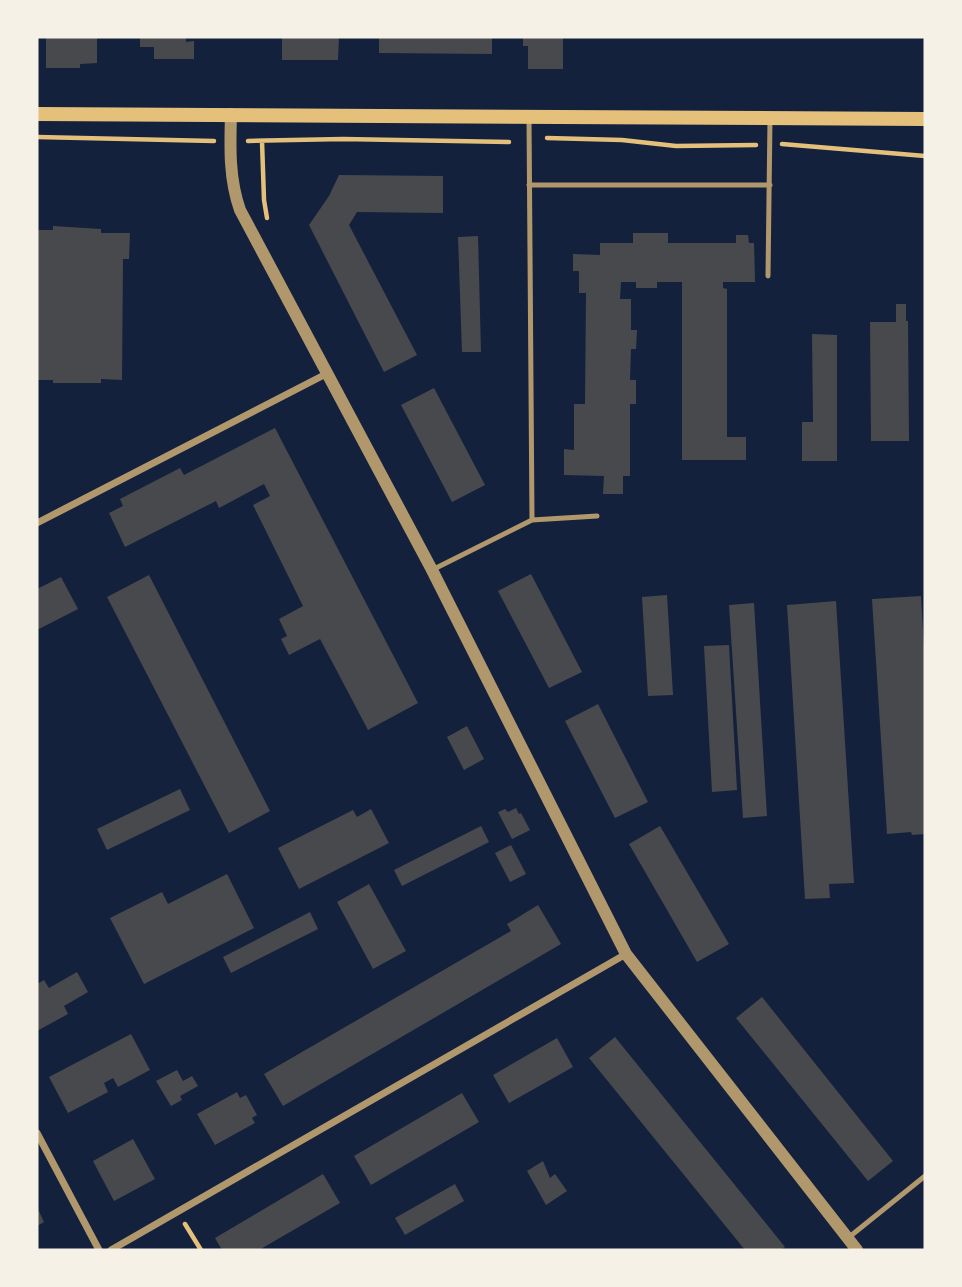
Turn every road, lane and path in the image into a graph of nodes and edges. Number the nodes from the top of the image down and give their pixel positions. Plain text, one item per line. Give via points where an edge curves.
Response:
1 (37, 114) edge
2 (231, 114) junction
3 (529, 115) junction
4 (770, 117) junction
5 (925, 119) edge
6 (37, 136) edge
7 (548, 138) dead end
8 (217, 141) dead end
9 (248, 141) dead end
10 (262, 141) junction
11 (509, 142) dead end
12 (769, 144) junction
13 (925, 156) edge
14 (770, 184) junction
15 (529, 185) junction
16 (270, 225) dead end
17 (768, 276) dead end
18 (326, 374) junction
19 (597, 516) dead end
20 (532, 520) junction
21 (37, 523) edge
22 (432, 570) junction
23 (626, 954) junction
24 (37, 1133) edge
25 (925, 1176) edge
26 (178, 1212) junction
27 (853, 1247) edge
28 (99, 1250) edge
29 (111, 1250) edge
30 (201, 1250) edge

1 - 2 main road
2 - 3 main road
2 - 18 street via 233,190 240,210
3 - 4 main road
3 - 15 lane
4 - 5 main road
4 - 12 lane
6 - 8 path
7 - 12 path via 676,146
9 - 10 path
10 - 11 path
10 - 16 path via 264,200
12 - 13 path
12 - 14 lane
14 - 15 lane
14 - 17 lane
15 - 20 lane
18 - 21 street
18 - 22 street
19 - 20 lane
20 - 22 lane
22 - 23 street
23 - 26 street
23 - 27 street
24 - 28 street
25 - 27 lane
26 - 29 street
26 - 30 path

